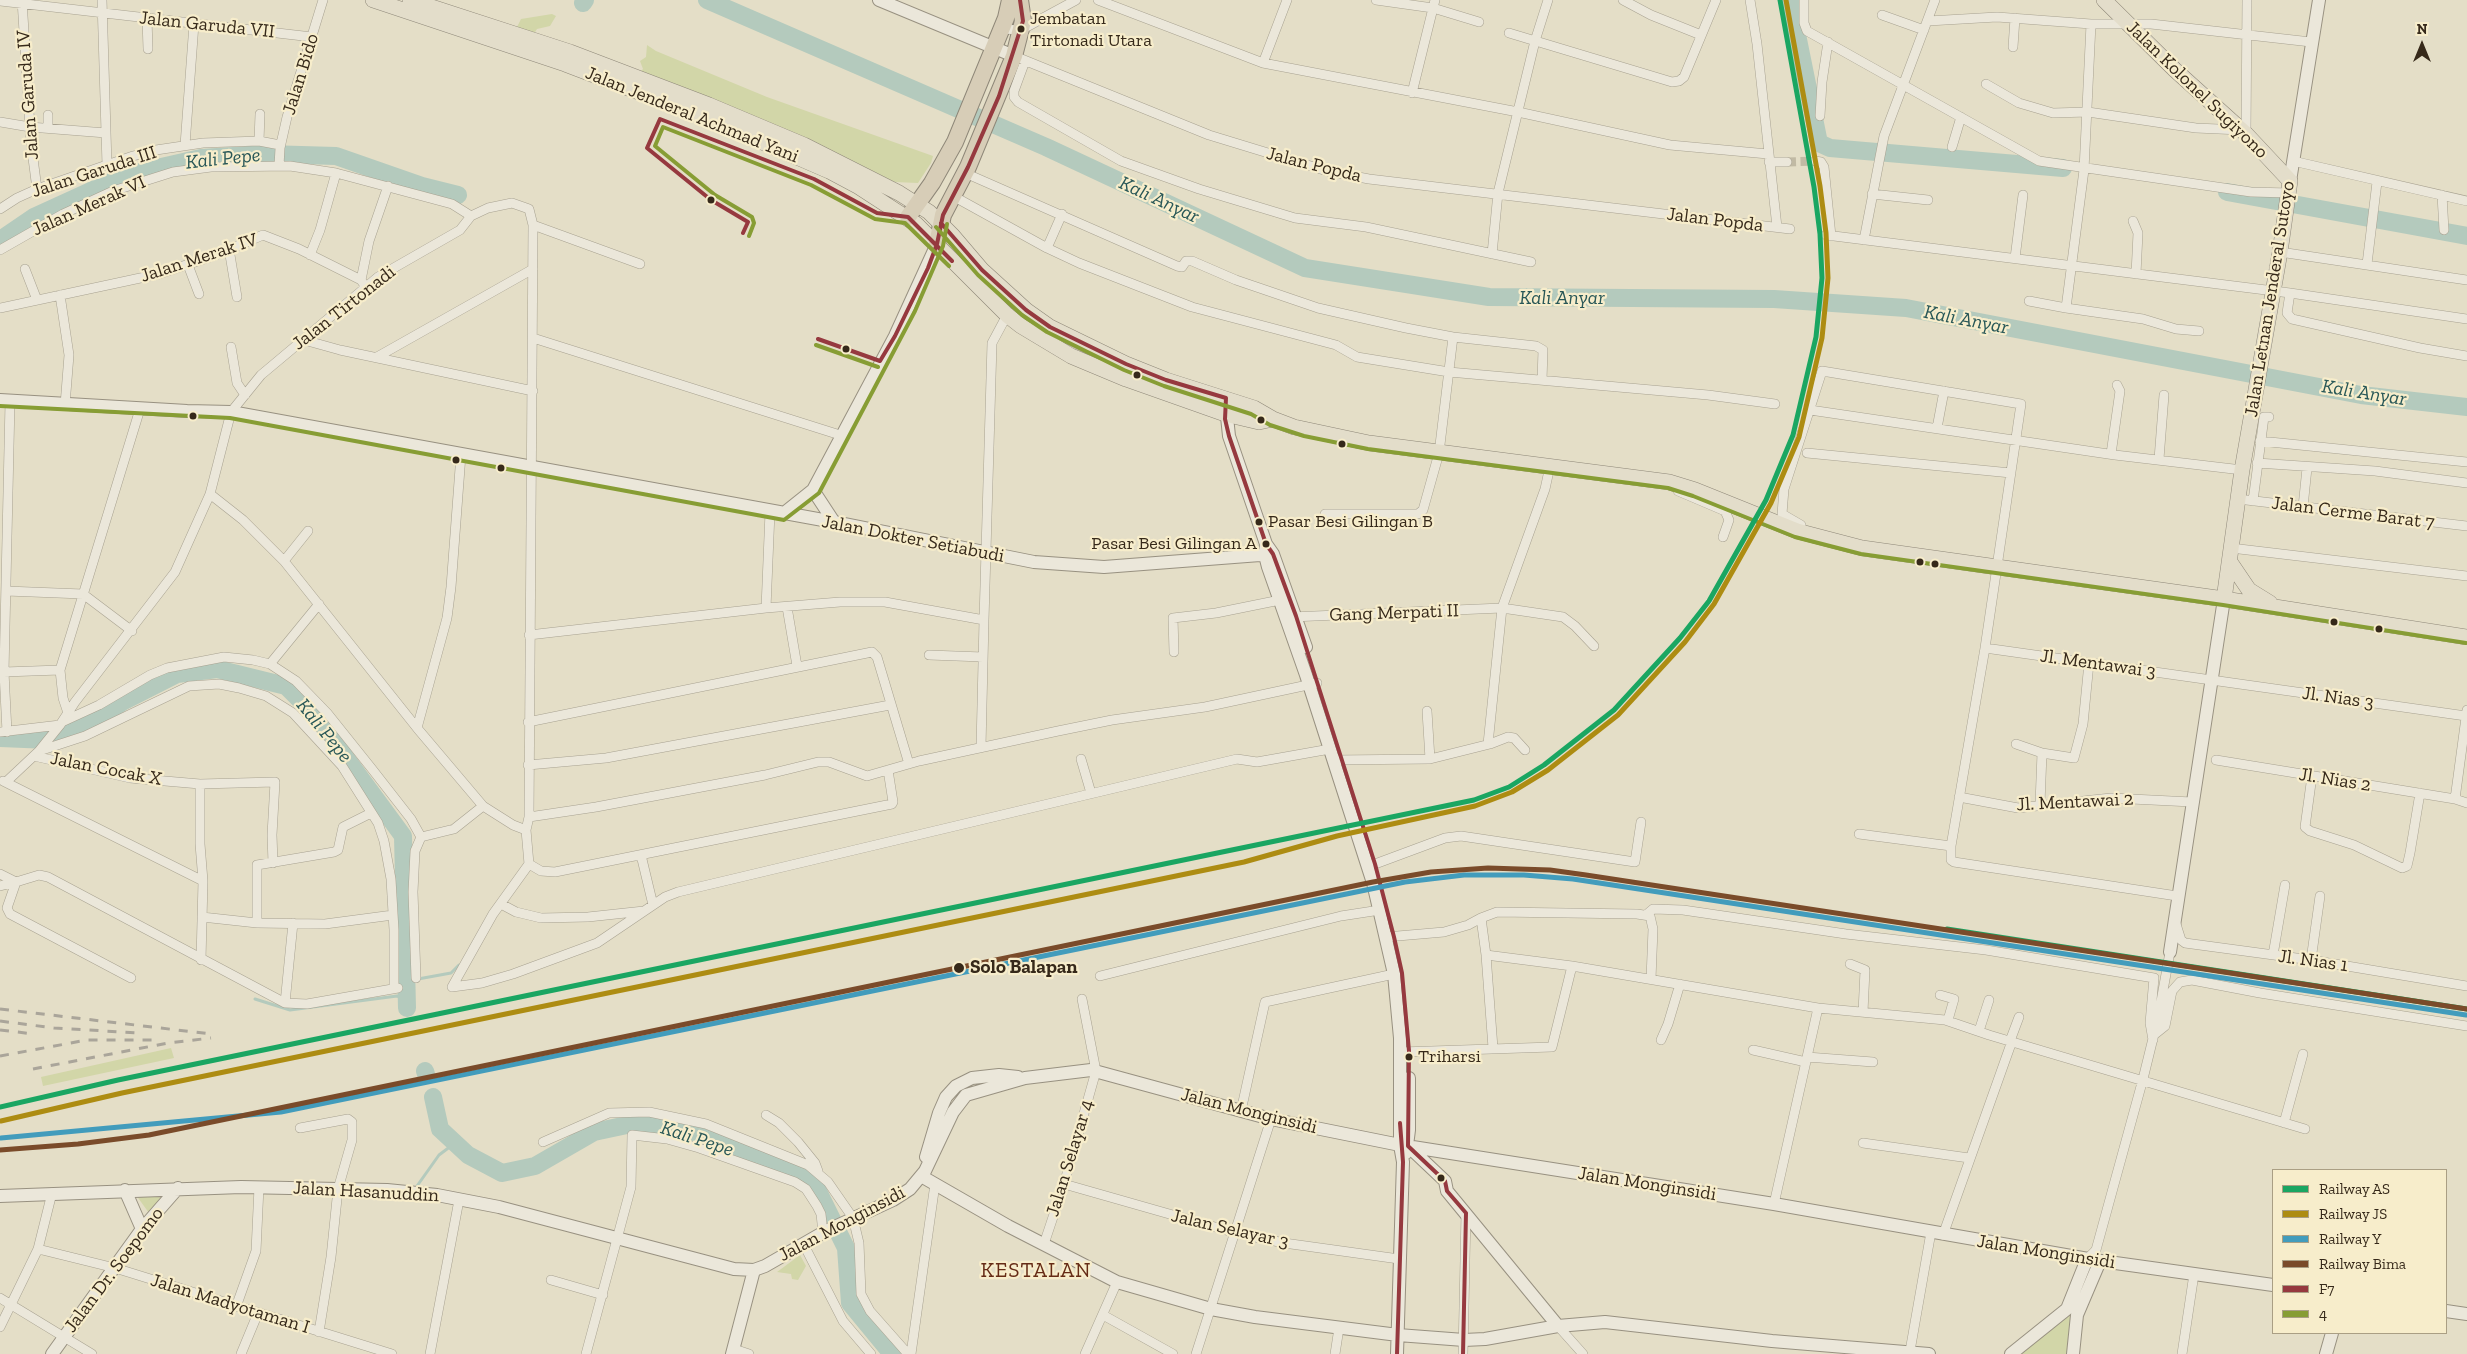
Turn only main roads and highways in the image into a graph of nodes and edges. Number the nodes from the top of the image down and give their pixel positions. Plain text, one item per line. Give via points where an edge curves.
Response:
1 (373, 0) edge
2 (410, 0) edge
3 (879, 0) edge
4 (1010, 0) edge
5 (1020, 0) edge
6 (2104, 0) edge
7 (2319, 0) edge
8 (440, 16) junction
9 (533, 47) junction
10 (995, 47) junction
11 (1020, 58) junction
12 (2288, 195) junction
13 (918, 204) junction
14 (908, 217) junction
15 (941, 223) junction
16 (937, 244) junction
17 (967, 252) junction
18 (955, 264) junction
19 (1226, 398) junction
20 (5, 401) edge
21 (1225, 414) junction
22 (1273, 419) junction
23 (813, 490) junction
24 (776, 513) junction
25 (834, 522) junction
26 (1268, 551) junction
27 (2230, 555) junction
28 (2224, 599) junction
29 (2284, 608) junction
30 (1291, 617) junction
31 (2467, 636) edge
32 (1335, 756) junction
33 (1390, 937) junction
34 (2170, 952) road end
35 (1405, 1052) junction
36 (1025, 1078) junction
37 (946, 1097) junction
38 (958, 1103) junction
39 (1404, 1151) junction
40 (923, 1174) junction
41 (178, 1188) junction
42 (125, 1190) junction
43 (0, 1196) edge
44 (142, 1229) junction
45 (2095, 1257) junction
46 (754, 1270) junction
47 (2272, 1285) edge
48 (2447, 1311) edge
49 (2072, 1312) junction
50 (2467, 1314) edge
51 (1558, 1326) junction
52 (2332, 1334) edge
53 (1398, 1335) junction
54 (733, 1351) edge
55 (52, 1354) edge
56 (1398, 1354) edge
57 (1929, 1354) edge
58 (2011, 1354) edge
59 (2073, 1354) edge
60 (2326, 1354) edge

1 - 8 main road, Jalan Jenderal Achmad Yani
2 - 8 main road, Jalan Jenderal Achmad Yani
3 - 10 main road, Jalan Popda
4 - 10 highway
5 - 11 highway via 1023,21
6 - 12 main road, Jalan Kolonel Sugiyono via 2244,132
7 - 12 main road, Jalan Letnan Jenderal Sutoyo
8 - 9 main road, Jalan Jenderal Achmad Yani
9 - 13 main road, Jalan Jenderal Achmad Yani via 709,105 804,145
9 - 14 main road, Jalan Jenderal Achmad Yani via 791,154 859,187
10 - 11 main road, Jalan Popda
10 - 13 highway via 948,156
11 - 15 highway via 999,96
12 - 27 main road, Jalan Letnan Jenderal Sutoyo via 2242,470 2246,500
13 - 14 highway
13 - 15 main road, Jalan Jenderal Achmad Yani
14 - 16 main road, Jalan Jenderal Achmad Yani
15 - 16 highway
15 - 17 main road, Jalan Jenderal Achmad Yani
16 - 18 main road, Jalan Jenderal Achmad Yani
16 - 23 main road via 898,329
17 - 18 main road
17 - 19 main road, Jalan Jenderal Achmad Yani via 1026,310 1050,327 1166,380
18 - 21 main road, Jalan Jenderal Achmad Yani via 1007,315 1071,356
19 - 21 main road
19 - 22 main road, Jalan Jenderal Achmad Yani
20 - 24 main road, Jalan Dokter Setiabudi via 231,412
21 - 22 main road, Jalan Jenderal Achmad Yani via 1259,422
21 - 26 main road via 1229,436
22 - 28 main road, Jalan Jenderal Achmad Yani via 1336,437 1669,482 1797,531 1839,543
23 - 24 main road
23 - 25 main road
24 - 25 main road, Jalan Dokter Setiabudi
25 - 26 main road, Jalan Dokter Setiabudi via 1061,566 1104,567
26 - 30 main road
26 - 30 main road via 1280,600
27 - 28 main road, Jalan Letnan Jenderal Sutoyo
27 - 29 main road via 2249,590
28 - 29 main road, Jalan Jenderal Achmad Yani
28 - 34 main road
29 - 31 main road, Jalan Jenderal Achmad Yani
30 - 32 main road
32 - 33 main road
32 - 33 main road via 1375,864
33 - 35 main road
33 - 35 main road via 1403,983
35 - 39 main road
36 - 37 main road, Jalan Monginsidi via 972,1078 956,1086
36 - 38 main road, Jalan Monginsidi via 972,1092
36 - 39 main road, Jalan Monginsidi via 1096,1071
37 - 38 main road
37 - 40 main road, Jalan Monginsidi via 930,1141
38 - 40 main road, Jalan Monginsidi
39 - 45 main road, Jalan Monginsidi via 1774,1204
39 - 51 main road via 1445,1180 1448,1191
39 - 53 main road
40 - 46 main road, Jalan Monginsidi via 905,1192
40 - 53 main road via 935,1184 1117,1282 1211,1309
41 - 42 main road, Jalan Hasanuddin
41 - 44 main road, Jalan Dr. Soepomo
41 - 46 main road, Jalan Hasanuddin via 259,1186 386,1190 459,1200 617,1237 734,1269
42 - 43 main road, Jalan Hasanuddin
42 - 44 main road
44 - 55 main road, Jalan Dr. Soepomo
45 - 47 main road, Jalan Monginsidi
45 - 49 main road
46 - 54 main road
48 - 50 main road
49 - 58 main road
49 - 59 main road
51 - 53 main road via 1485,1339
51 - 57 main road via 1605,1322
52 - 60 main road
53 - 56 main road

